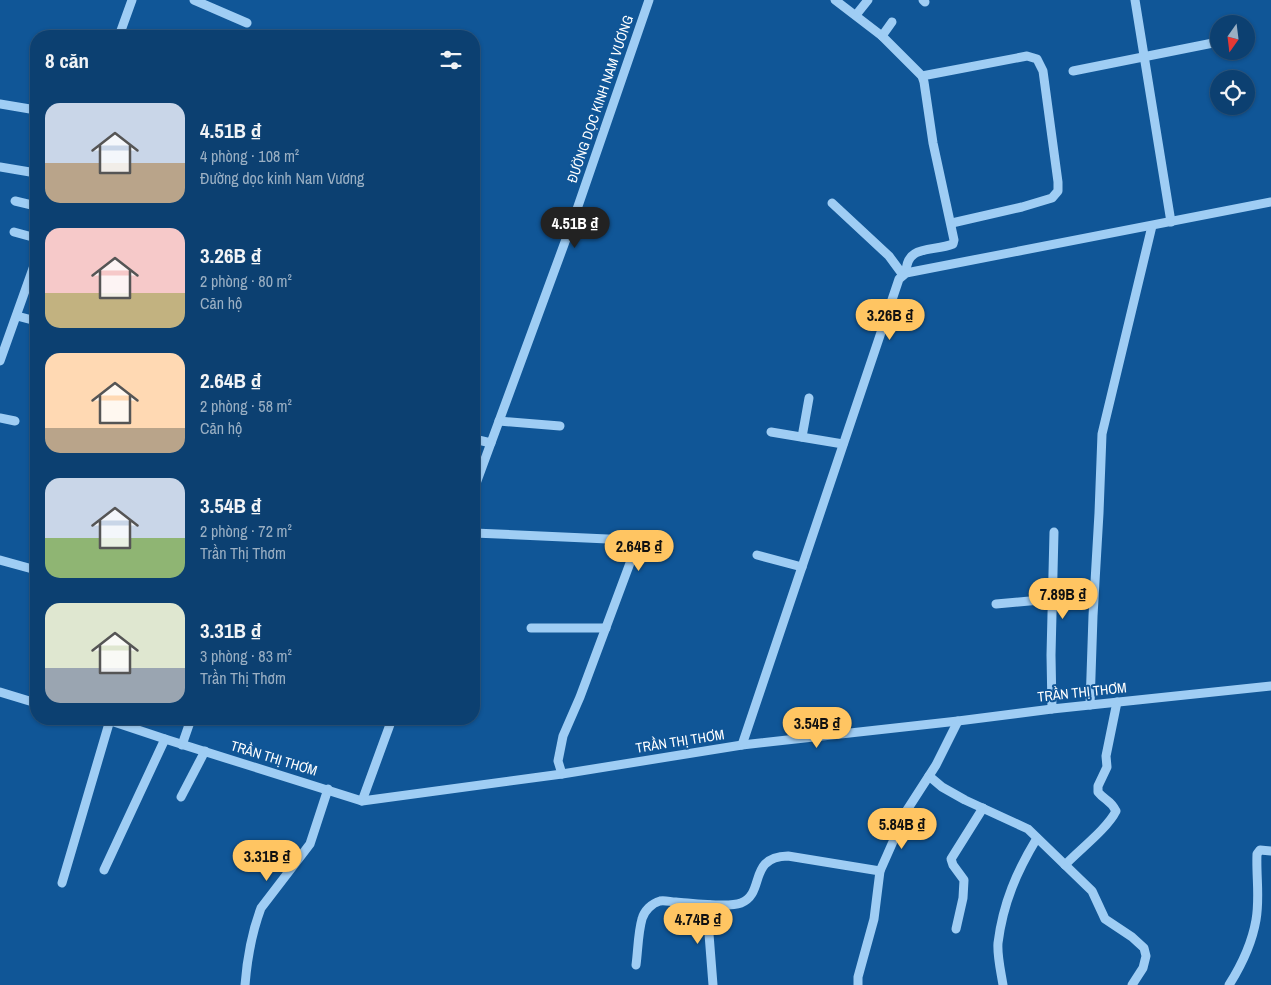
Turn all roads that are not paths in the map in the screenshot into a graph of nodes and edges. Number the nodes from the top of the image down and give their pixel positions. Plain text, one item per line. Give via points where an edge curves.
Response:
1 (132, 0) edge
2 (194, 0) edge
3 (649, 0) edge
4 (835, 0) edge
5 (868, 0) edge
6 (1135, 0) edge
7 (856, 15) junction
8 (892, 22) dead end
9 (247, 23) dead end
10 (121, 30) edge
11 (882, 36) junction
12 (1210, 44) edge
13 (1145, 57) junction
14 (1073, 71) dead end
15 (922, 76) junction
16 (0, 104) edge
17 (30, 109) edge
18 (0, 167) edge
19 (30, 172) edge
20 (16, 201) dead end
21 (1271, 202) edge
22 (832, 203) dead end
23 (30, 204) edge
24 (952, 222) junction
25 (1171, 222) junction
26 (1152, 226) junction
27 (14, 232) dead end
28 (30, 236) edge
29 (904, 274) junction
30 (30, 278) edge
31 (17, 316) junction
32 (30, 319) edge
33 (0, 361) edge
34 (809, 398) dead end
35 (0, 418) edge
36 (16, 421) dead end
37 (500, 421) junction
38 (560, 426) dead end
39 (771, 432) dead end
40 (802, 437) junction
41 (480, 440) edge
42 (492, 443) junction
43 (843, 444) junction
44 (480, 474) edge
45 (480, 532) edge
46 (1054, 532) dead end
47 (757, 555) dead end
48 (0, 560) edge
49 (802, 567) junction
50 (30, 568) edge
51 (1052, 599) junction
52 (996, 604) dead end
53 (531, 628) dead end
54 (606, 628) junction
55 (1271, 686) edge
56 (0, 692) edge
57 (30, 701) edge
58 (1117, 702) junction
59 (1090, 705) junction
60 (1052, 709) junction
61 (958, 721) junction
62 (105, 725) edge
63 (124, 725) edge
64 (189, 725) edge
65 (390, 725) edge
66 (165, 739) junction
67 (182, 745) junction
68 (742, 745) junction
69 (205, 752) junction
70 (562, 774) junction
71 (929, 776) junction
72 (328, 789) junction
73 (181, 797) dead end
74 (362, 801) junction
75 (982, 808) junction
76 (1037, 838) junction
77 (1271, 850) edge
78 (1065, 865) junction
79 (104, 870) dead end
80 (880, 871) junction
81 (62, 883) dead end
82 (710, 905) junction
83 (956, 929) dead end
84 (636, 965) dead end
85 (245, 985) edge
86 (713, 985) edge
87 (858, 985) edge
88 (1003, 985) edge
89 (1132, 985) edge
90 (1229, 985) edge

1 - 10 street
2 - 9 street
3 - 37 street, ĐƯỜNG DỌC KINH NAM VƯƠNG
4 - 7 street
5 - 7 street
6 - 13 street
7 - 11 street
8 - 11 street
11 - 15 street
12 - 13 street
13 - 14 street
13 - 25 street
15 - 24 street
15 - 24 street via 1026,56 1037,59 1043,71 1058,191 1052,198 1022,207
16 - 17 street
18 - 19 street
20 - 23 street
21 - 25 street
22 - 29 street
24 - 29 street via 953,244 912,254
25 - 26 street
26 - 29 street
26 - 59 street via 1102,434
27 - 28 street
29 - 43 street via 898,280
30 - 31 street
31 - 32 street
31 - 33 street
34 - 40 street
35 - 36 street
37 - 38 street
37 - 42 street, ĐƯỜNG DỌC KINH NAM VƯƠNG
39 - 40 street
40 - 43 street
41 - 42 street
42 - 44 street, ĐƯỜNG DỌC KINH NAM VƯƠNG
43 - 49 street
45 - 54 street via 634,541 636,547
46 - 51 street
47 - 49 street
48 - 50 street
49 - 68 street
51 - 52 street
51 - 60 street
53 - 54 street
54 - 70 street via 563,736 558,761
55 - 58 street, TRẦN THỊ THƠM
56 - 57 street
58 - 59 street, TRẦN THỊ THƠM
58 - 78 street via 1106,756 1107,767 1098,786 1098,792 1111,802 1116,811
59 - 60 street, TRẦN THỊ THƠM
60 - 61 street, TRẦN THỊ THƠM
61 - 68 street, TRẦN THỊ THƠM
61 - 71 street
62 - 81 street
63 - 66 street, TRẦN THỊ THƠM
64 - 67 street
65 - 74 street
66 - 67 street, TRẦN THỊ THƠM
66 - 79 street
67 - 69 street, TRẦN THỊ THƠM
68 - 70 street, TRẦN THỊ THƠM
69 - 72 street, TRẦN THỊ THƠM
69 - 73 street
70 - 74 street, TRẦN THỊ THƠM
71 - 75 street via 942,787
71 - 80 street via 907,810
72 - 74 street, TRẦN THỊ THƠM
72 - 85 street via 310,844 261,908
75 - 76 street via 1016,822
75 - 83 street via 951,859 964,880
76 - 78 street
76 - 88 street via 1018,870 1007,902 998,944
77 - 90 street via 1260,850 1257,854 1256,921 1246,953
78 - 89 street via 1094,895 1105,919 1144,948 1143,968
80 - 82 street via 779,856 770,859 761,869 750,897 740,903
80 - 87 street via 874,919
82 - 84 street via 660,901 648,907 642,918
82 - 86 street

